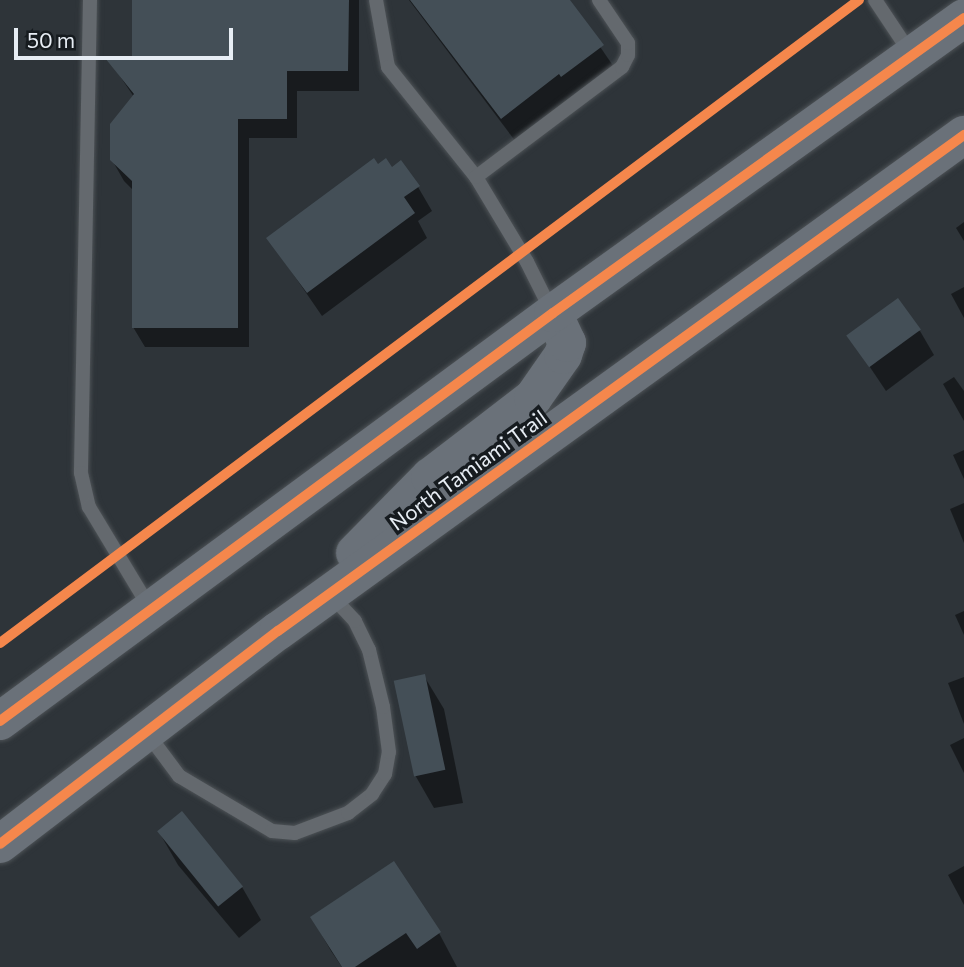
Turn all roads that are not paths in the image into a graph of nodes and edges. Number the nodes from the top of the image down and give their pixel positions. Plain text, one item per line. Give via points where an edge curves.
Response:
1 (90, 0) edge
2 (376, 0) edge
3 (599, 0) edge
4 (875, 0) edge
5 (964, 18) edge
6 (912, 55) junction
7 (964, 135) edge
8 (476, 177) junction
9 (553, 313) junction
10 (326, 589) junction
11 (150, 608) junction
12 (0, 721) edge
13 (146, 732) junction
14 (0, 844) edge

1 - 11 lane via 81,473 89,507
2 - 8 lane via 388,66
3 - 8 lane via 628,43 622,66
4 - 6 lane
5 - 6 main road
6 - 9 main road
7 - 10 main road, North Tamiami Trail
8 - 9 lane
9 - 10 main road via 567,343 533,398 430,477
9 - 11 main road
10 - 13 main road
10 - 13 lane via 355,621 369,650 383,707 388,752 385,774 372,794 348,813 295,833 272,831 179,776
11 - 12 main road
13 - 14 main road

